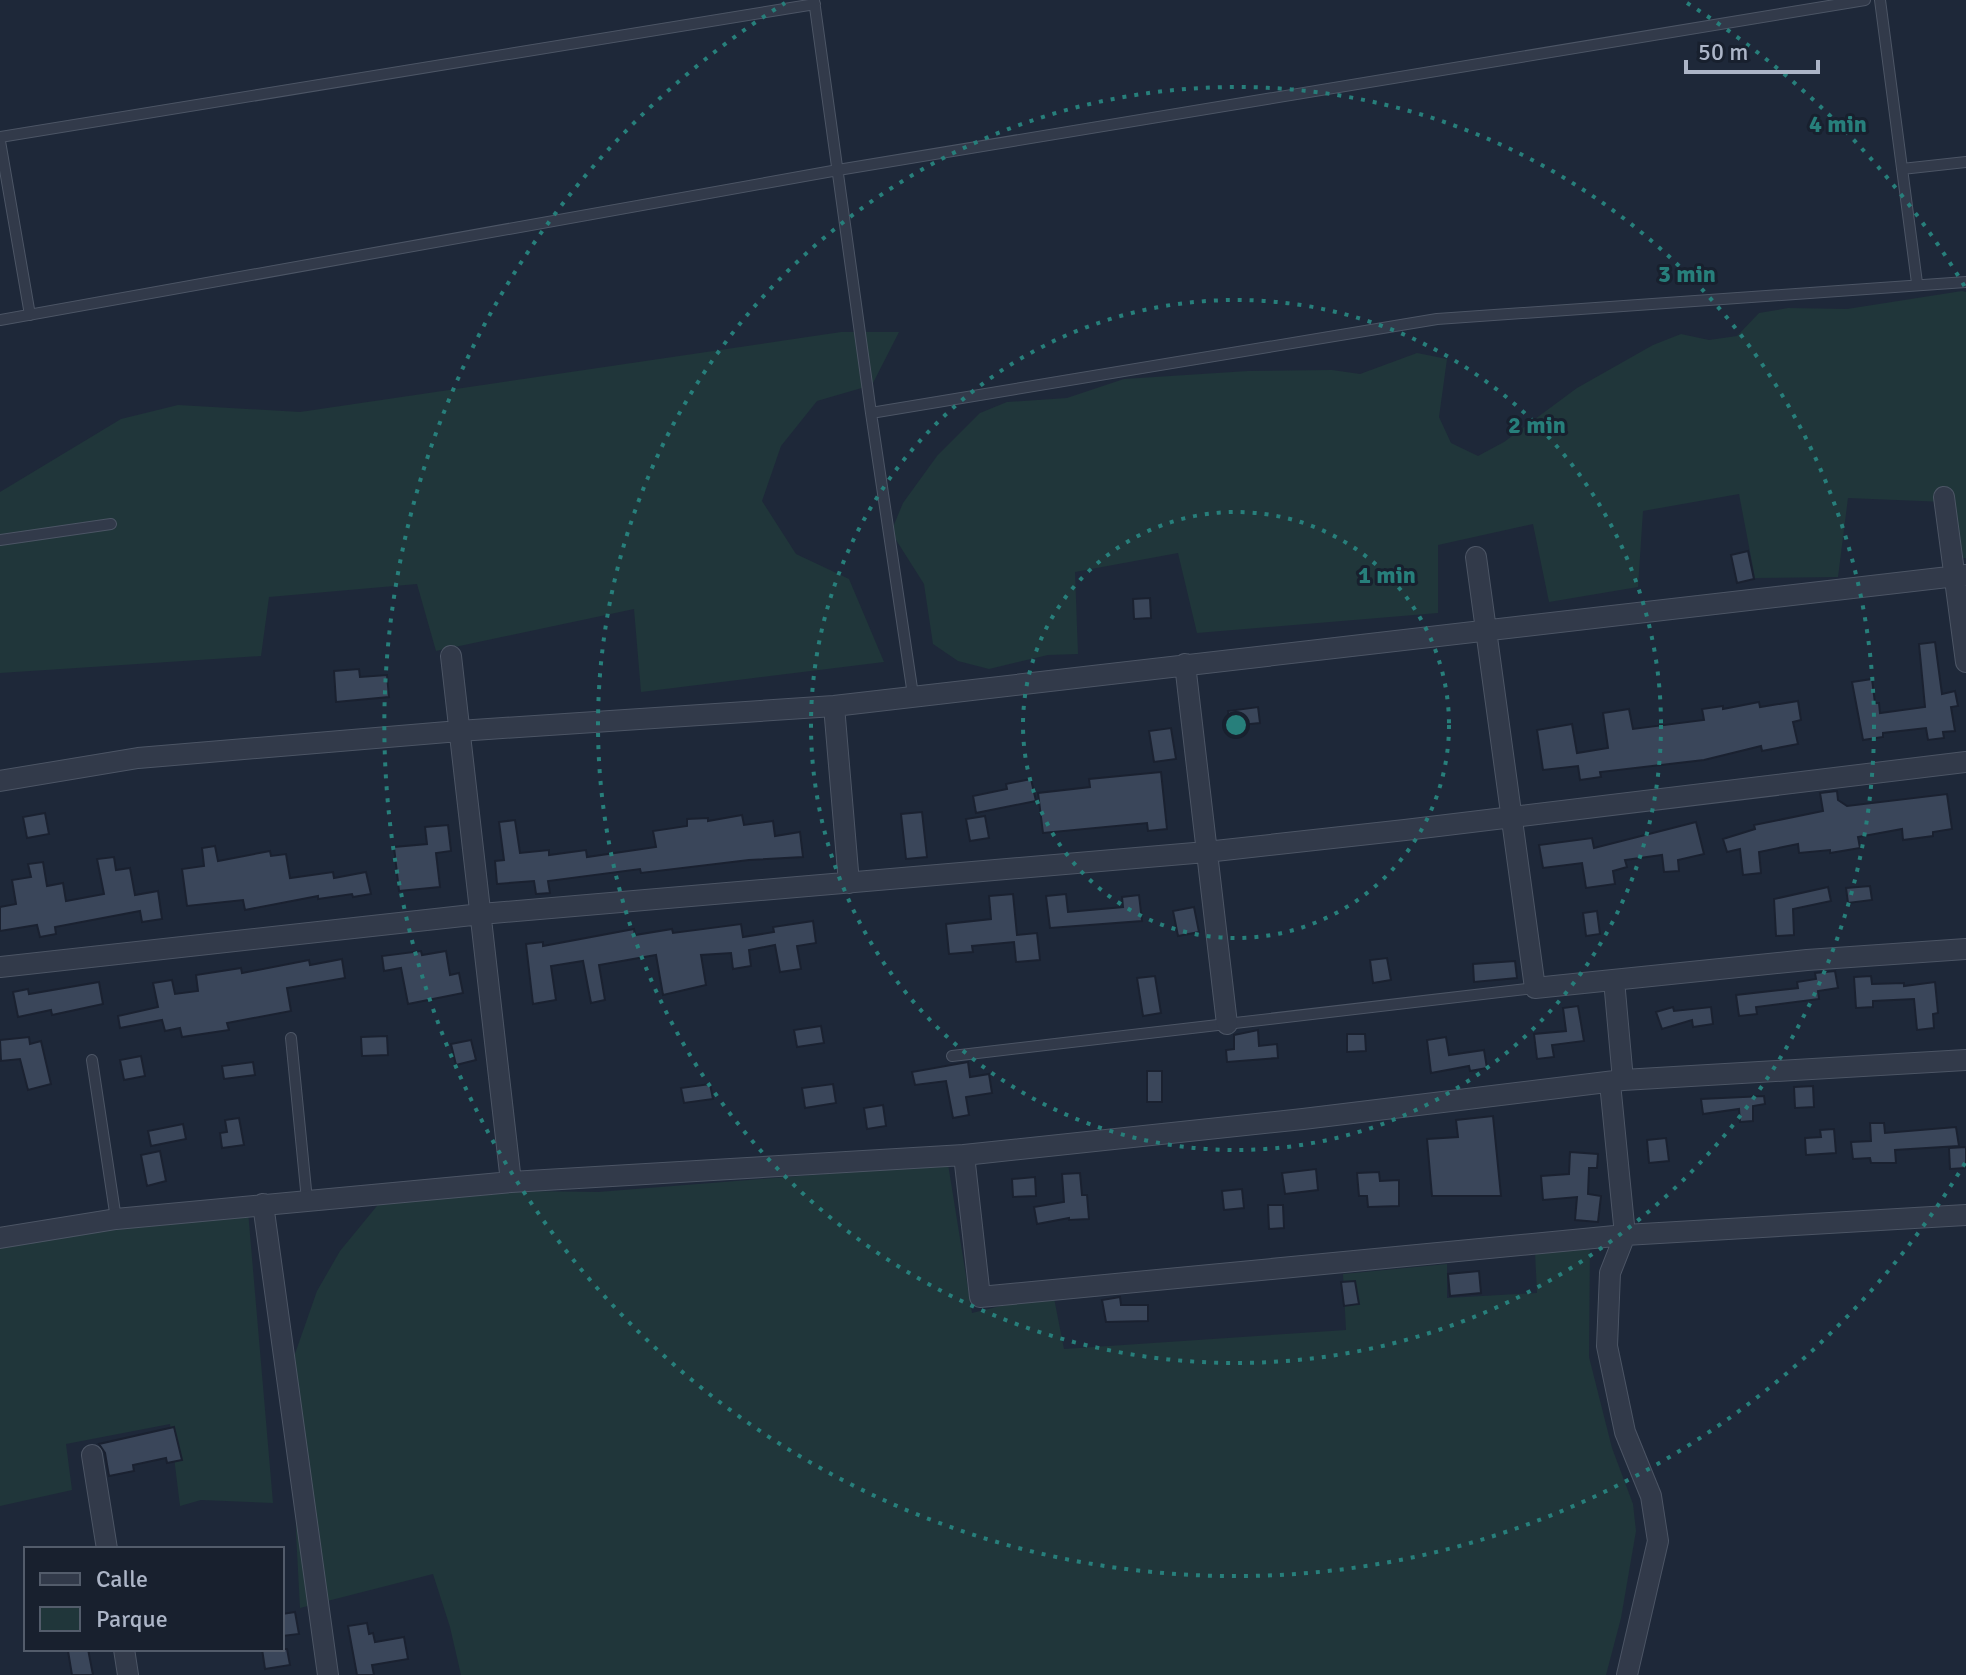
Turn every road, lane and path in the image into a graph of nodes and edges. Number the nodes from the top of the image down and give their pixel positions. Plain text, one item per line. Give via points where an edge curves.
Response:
1 (1865, 0) edge
2 (1880, 0) edge
3 (815, 2) edge
4 (0, 139) edge
5 (1966, 162) edge
6 (1902, 169) junction
7 (838, 170) junction
8 (1966, 282) edge
9 (1917, 283) junction
10 (30, 315) junction
11 (0, 320) edge
12 (871, 413) junction
13 (1944, 497) dead end
14 (111, 524) dead end
15 (0, 540) edge
16 (1476, 557) dead end
17 (1960, 575) edge
18 (1486, 631) junction
19 (451, 656) dead end
20 (1966, 662) edge
21 (1185, 664) junction
22 (913, 695) junction
23 (834, 706) junction
24 (459, 731) junction
25 (1966, 762) edge
26 (0, 781) edge
27 (1511, 816) junction
28 (1206, 852) junction
29 (849, 883) junction
30 (481, 914) junction
31 (1966, 949) edge
32 (0, 967) edge
33 (1614, 980) junction
34 (1535, 988) junction
35 (1227, 1024) junction
36 (291, 1038) dead end
37 (952, 1056) dead end
38 (92, 1060) dead end
39 (1966, 1060) edge
40 (1616, 1082) junction
41 (964, 1155) junction
42 (511, 1182) junction
43 (307, 1200) junction
44 (263, 1204) junction
45 (1966, 1215) edge
46 (116, 1219) junction
47 (1625, 1235) junction
48 (0, 1238) edge
49 (92, 1455) dead end
50 (107, 1547) edge
51 (124, 1651) edge
52 (128, 1675) edge
53 (328, 1675) edge
54 (1627, 1675) edge

1 - 7 lane
2 - 6 lane
3 - 4 lane
3 - 7 lane
4 - 10 lane
5 - 6 lane
6 - 9 lane
7 - 10 lane
7 - 12 lane
8 - 9 lane
9 - 12 lane via 1437,319
10 - 11 lane
12 - 22 lane
13 - 17 street
14 - 15 lane
16 - 18 street
17 - 18 street
17 - 20 street
18 - 21 street
18 - 27 street
19 - 24 street
21 - 22 street
21 - 28 street
22 - 23 street
23 - 24 street
23 - 29 street
24 - 26 street via 138,758
24 - 30 street
25 - 27 street
27 - 28 street
27 - 34 street
28 - 29 street
28 - 35 street
29 - 30 street
30 - 32 street
30 - 42 street
31 - 33 street
33 - 34 street
33 - 40 street
34 - 35 lane
35 - 37 lane
36 - 43 lane
38 - 46 lane
39 - 40 street
40 - 41 street
40 - 47 street
41 - 42 street
41 - 47 street via 980,1297
42 - 43 street
43 - 44 street
44 - 46 street
44 - 53 street
45 - 47 street
46 - 48 street
47 - 54 street via 1610,1273 1607,1346 1625,1432 1651,1496 1658,1541
49 - 50 street
51 - 52 street

